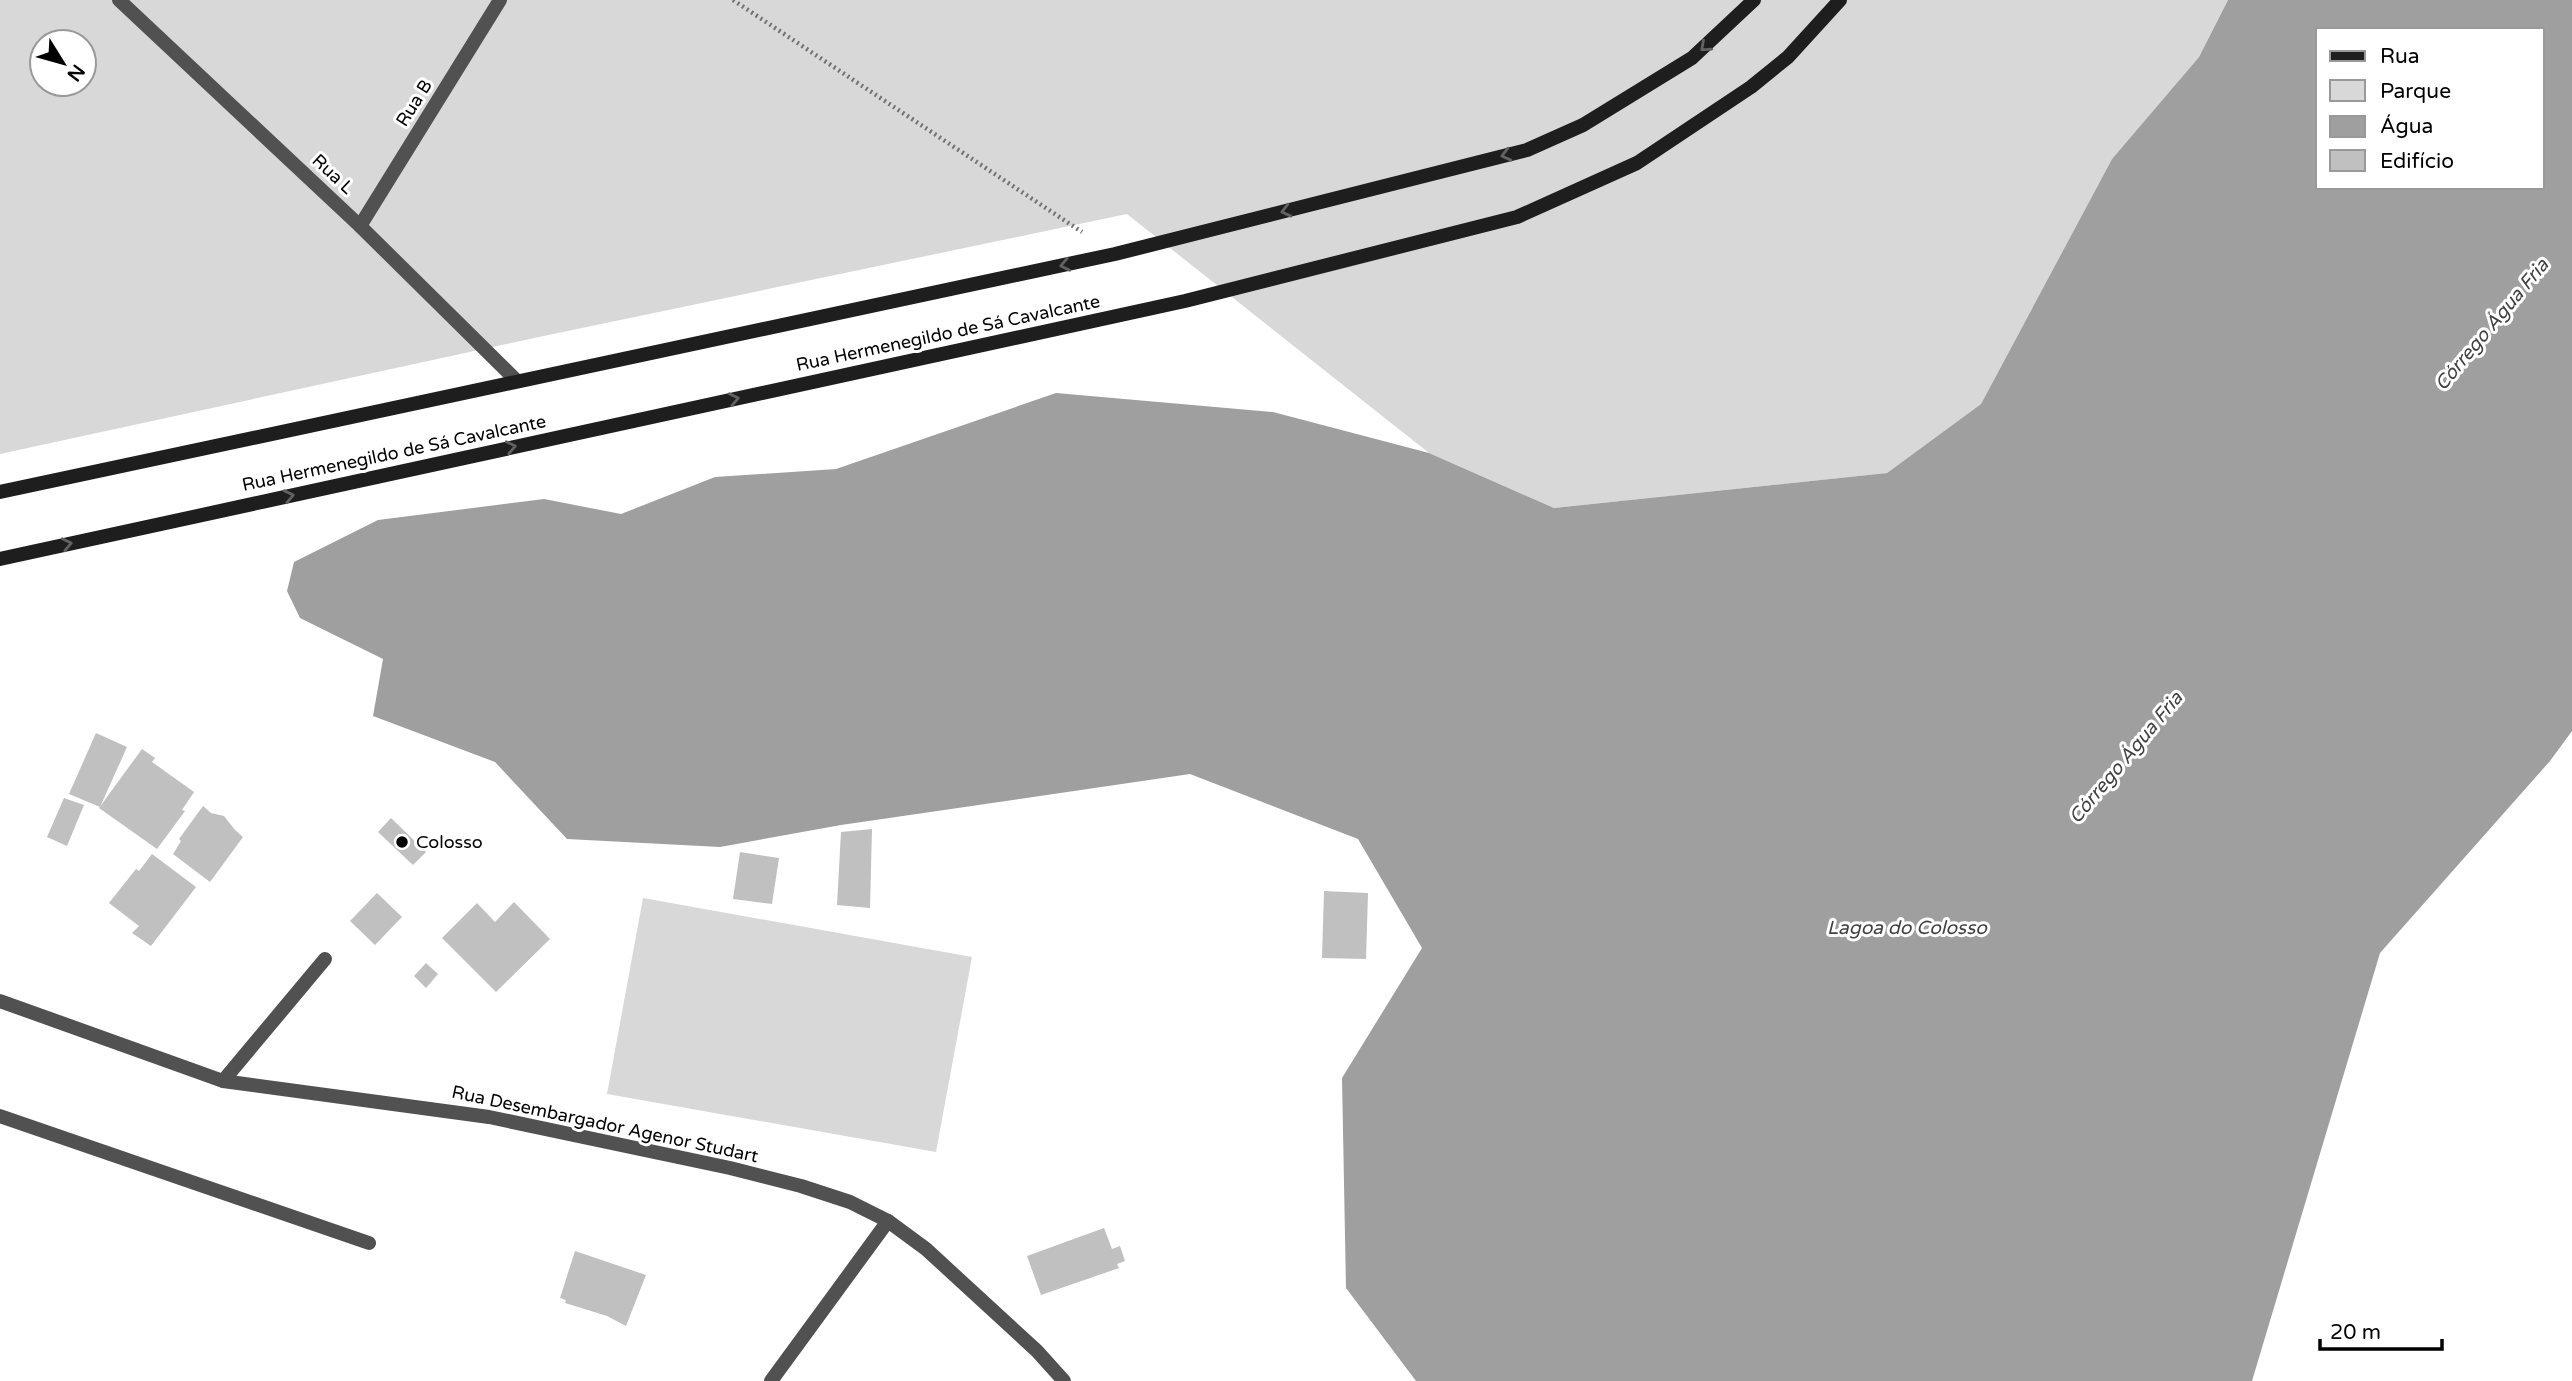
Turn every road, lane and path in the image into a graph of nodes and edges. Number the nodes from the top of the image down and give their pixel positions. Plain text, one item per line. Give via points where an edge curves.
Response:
1 (119, 0) edge
2 (500, 0) edge
3 (733, 0) edge
4 (1754, 0) edge
5 (1840, 0) edge
6 (360, 226) junction
7 (1115, 254) junction
8 (516, 380) junction
9 (0, 492) edge
10 (0, 559) edge
11 (325, 959) dead end
12 (0, 1001) edge
13 (223, 1081) junction
14 (0, 1116) edge
15 (888, 1221) junction
16 (369, 1243) dead end
17 (771, 1381) edge
18 (1063, 1381) edge

1 - 6 street, Rua L
2 - 6 street, Rua B
3 - 7 path
4 -> 7 street via 1692,58 1583,125 1527,150
10 -> 5 street, Rua Hermenegildo de Sá Cavalcante via 1185,301 1517,217 1637,163 1751,87 1788,57
6 - 8 street, Rua L
7 -> 8 street
8 - 9 street
11 - 13 street
12 - 13 street, Rua Desembargador Agenor Studart
13 - 15 street, Rua Desembargador Agenor Studart via 502,1119 801,1186
14 - 16 street
15 - 17 street
15 - 18 street, Rua Desembargador Agenor Studart via 926,1249 1037,1351

